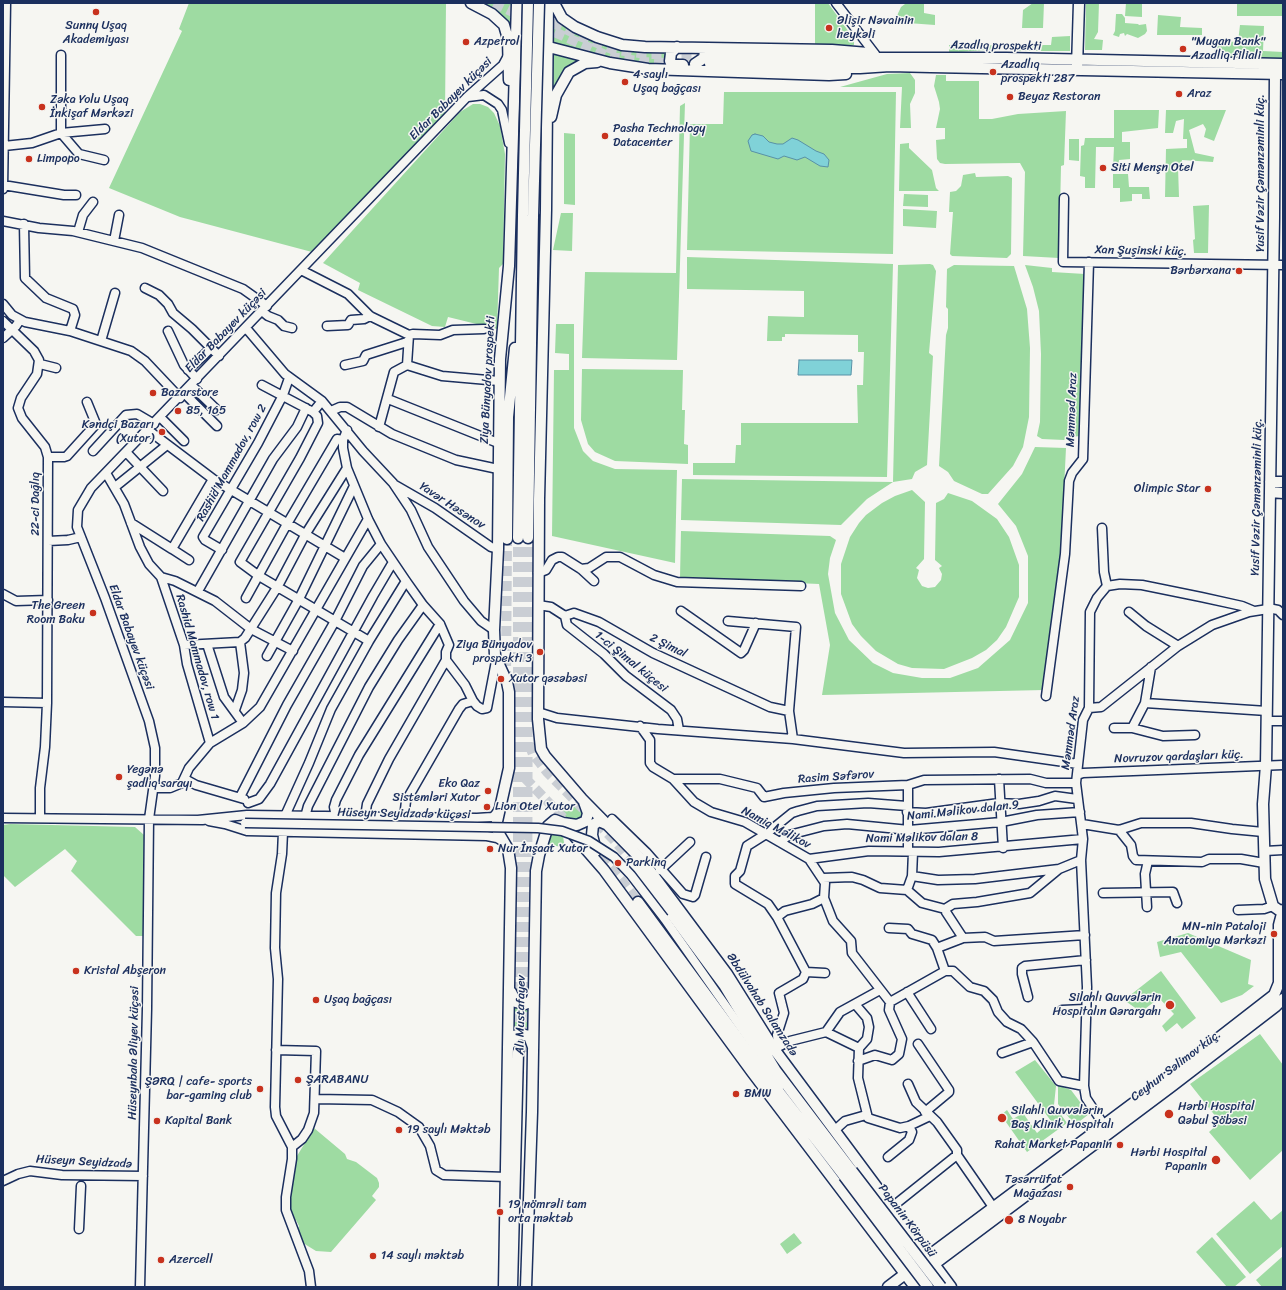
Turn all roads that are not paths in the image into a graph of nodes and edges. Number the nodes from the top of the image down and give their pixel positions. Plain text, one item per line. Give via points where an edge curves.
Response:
1 (6, 3) edge
2 (471, 3) edge
3 (518, 3) edge
4 (528, 3) edge
5 (539, 3) edge
6 (547, 3) edge
7 (554, 3) edge
8 (836, 3) edge
9 (1079, 3) edge
10 (517, 16) junction
11 (547, 27) junction
12 (525, 36) junction
13 (547, 46) junction
14 (677, 47) junction
15 (699, 47) junction
16 (865, 49) junction
17 (61, 54) dead end
18 (508, 56) junction
19 (890, 62) junction
20 (610, 63) junction
21 (709, 63) junction
22 (695, 64) junction
23 (1269, 64) junction
24 (1283, 64) edge
25 (1077, 65) junction
26 (676, 66) junction
27 (1159, 67) junction
28 (660, 70) junction
29 (4, 71) edge
30 (1279, 74) edge
31 (467, 97) junction
32 (105, 129) dead end
33 (61, 133) junction
34 (546, 142) junction
35 (4, 146) edge
36 (104, 160) dead end
37 (513, 163) junction
38 (546, 183) junction
39 (3, 185) edge
40 (3, 189) edge
41 (76, 195) dead end
42 (1064, 198) dead end
43 (93, 202) dead end
44 (119, 215) dead end
45 (528, 215) junction
46 (3, 221) edge
47 (24, 224) junction
48 (78, 232) junction
49 (114, 241) junction
50 (1089, 262) junction
51 (1278, 265) edge
52 (510, 266) junction
53 (301, 270) junction
54 (521, 284) junction
55 (532, 286) junction
56 (145, 288) dead end
57 (115, 293) dead end
58 (3, 304) edge
59 (265, 308) junction
60 (370, 316) junction
61 (3, 321) edge
62 (22, 321) junction
63 (327, 326) dead end
64 (246, 328) junction
65 (292, 328) dead end
66 (484, 329) dead end
67 (13, 330) junction
68 (70, 331) junction
69 (168, 331) dead end
70 (3, 338) edge
71 (408, 339) junction
72 (101, 341) junction
73 (211, 348) junction
74 (219, 356) junction
75 (40, 364) junction
76 (345, 365) dead end
77 (407, 365) junction
78 (56, 368) dead end
79 (188, 370) junction
80 (197, 378) junction
81 (289, 378) junction
82 (499, 381) junction
83 (191, 385) junction
84 (262, 385) dead end
85 (182, 395) junction
86 (283, 395) junction
87 (388, 399) junction
88 (87, 402) dead end
89 (322, 402) junction
90 (217, 410) dead end
91 (310, 410) junction
92 (331, 411) junction
93 (160, 417) junction
94 (508, 417) junction
95 (217, 426) dead end
96 (379, 426) junction
97 (151, 427) junction
98 (347, 430) junction
99 (184, 440) dead end
100 (343, 440) junction
101 (498, 443) junction
102 (167, 445) junction
103 (93, 451) dead end
104 (126, 452) junction
105 (48, 457) junction
106 (140, 467) junction
107 (347, 468) junction
108 (498, 469) junction
109 (106, 473) junction
110 (213, 480) junction
111 (1270, 482) junction
112 (1283, 482) edge
113 (393, 483) junction
114 (354, 486) junction
115 (115, 487) junction
116 (163, 491) dead end
117 (231, 491) junction
118 (1270, 492) junction
119 (1283, 493) edge
120 (422, 500) junction
121 (249, 502) junction
122 (411, 510) junction
123 (268, 513) junction
124 (368, 519) junction
125 (130, 523) junction
126 (287, 524) junction
127 (1102, 528) dead end
128 (306, 535) junction
129 (80, 537) junction
130 (507, 539) tunnel mouth
131 (48, 541) junction
132 (381, 544) junction
133 (324, 547) junction
134 (172, 549) junction
135 (498, 549) junction
136 (222, 550) junction
137 (345, 558) junction
138 (189, 560) dead end
139 (393, 562) junction
140 (581, 569) junction
141 (538, 573) junction
142 (259, 576) junction
143 (161, 577) junction
144 (594, 581) dead end
145 (406, 582) junction
146 (278, 586) junction
147 (802, 586) dead end
148 (1107, 586) junction
149 (198, 591) junction
150 (3, 594) edge
151 (246, 598) dead end
152 (299, 599) junction
153 (48, 600) junction
154 (423, 605) junction
155 (538, 605) junction
156 (1268, 609) junction
157 (317, 610) junction
158 (681, 611) dead end
159 (1254, 611) junction
160 (1129, 612) dead end
161 (1283, 615) edge
162 (564, 616) junction
163 (335, 621) junction
164 (728, 621) dead end
165 (756, 623) junction
166 (440, 624) junction
167 (251, 628) junction
168 (494, 630) junction
169 (353, 632) junction
170 (369, 641) junction
171 (240, 642) junction
172 (274, 642) junction
173 (207, 644) junction
174 (184, 645) junction
175 (1178, 646) junction
176 (293, 651) junction
177 (267, 656) dead end
178 (446, 660) junction
179 (496, 660) junction
180 (1151, 667) junction
181 (1046, 696) dead end
182 (473, 700) junction
183 (3, 702) edge
184 (1145, 702) junction
185 (47, 703) junction
186 (1089, 708) junction
187 (235, 710) junction
188 (789, 711) junction
189 (538, 712) junction
190 (1267, 716) junction
191 (1283, 721) edge
192 (243, 723) junction
193 (640, 726) junction
194 (1114, 728) dead end
195 (1132, 728) junction
196 (679, 730) junction
197 (1195, 735) dead end
198 (793, 739) junction
199 (210, 743) junction
200 (509, 756) joint
201 (1078, 764) junction
202 (1266, 765) junction
203 (1283, 765) edge
204 (185, 779) junction
205 (673, 779) junction
206 (999, 779) junction
207 (1076, 779) junction
208 (908, 785) junction
209 (154, 788) junction
210 (240, 797) junction
211 (1077, 798) junction
212 (582, 799) junction
213 (248, 803) junction
214 (501, 803) junction
215 (999, 803) junction
216 (907, 809) junction
217 (1080, 812) junction
218 (247, 815) junction
219 (285, 816) junction
220 (40, 817) junction
221 (305, 817) junction
222 (336, 817) junction
223 (365, 817) junction
224 (3, 818) edge
225 (404, 818) junction
226 (417, 818) junction
227 (477, 818) junction
228 (149, 819) junction
229 (198, 820) junction
230 (610, 822) junction
231 (1001, 822) junction
232 (563, 823) junction
233 (1082, 824) junction
234 (909, 830) junction
235 (1118, 830) junction
236 (283, 832) junction
237 (1263, 832) junction
238 (766, 834) junction
239 (418, 835) junction
240 (467, 836) junction
241 (1083, 839) junction
242 (690, 842) dead end
243 (780, 842) junction
244 (505, 843) junction
245 (1003, 848) junction
246 (1283, 850) edge
247 (1265, 851) junction
248 (911, 852) junction
249 (706, 856) dead end
250 (809, 858) junction
251 (1081, 860) junction
252 (1148, 861) junction
253 (633, 862) tunnel mouth
254 (1264, 863) junction
255 (1059, 869) junction
256 (604, 870) junction
257 (660, 870) junction
258 (912, 876) junction
259 (822, 878) junction
260 (907, 890) junction
261 (1146, 892) junction
262 (1103, 893) dead end
263 (683, 894) junction
264 (824, 898) junction
265 (638, 902) tunnel mouth
266 (674, 902) junction
267 (1177, 903) dead end
268 (1273, 906) junction
269 (1147, 907) dead end
270 (946, 909) junction
271 (1238, 910) dead end
272 (1283, 912) edge
273 (777, 917) junction
274 (889, 928) dead end
275 (1085, 935) junction
276 (963, 938) junction
277 (686, 948) junction
278 (937, 948) junction
279 (1086, 960) junction
280 (945, 971) junction
281 (806, 972) junction
282 (825, 973) dead end
283 (535, 987) junction
284 (510, 988) junction
285 (880, 990) junction
286 (906, 992) junction
287 (741, 994) junction
288 (1028, 997) dead end
289 (1281, 1001) edge
290 (890, 1002) junction
291 (855, 1004) junction
292 (738, 1005) junction
293 (1086, 1009) junction
294 (1062, 1010) dead end
295 (1252, 1018) junction
296 (752, 1021) junction
297 (931, 1029) dead end
298 (826, 1032) junction
299 (1033, 1042) junction
300 (918, 1044) dead end
301 (508, 1046) junction
302 (763, 1048) junction
303 (776, 1048) junction
304 (859, 1048) junction
305 (276, 1050) junction
306 (526, 1050) junction
307 (1002, 1053) dead end
308 (858, 1061) junction
309 (776, 1071) junction
310 (908, 1084) dead end
311 (1084, 1086) junction
312 (783, 1095) junction
313 (316, 1099) junction
314 (928, 1114) junction
315 (866, 1115) junction
316 (1104, 1125) junction
317 (909, 1126) junction
318 (834, 1130) junction
319 (798, 1131) junction
320 (292, 1147) junction
321 (957, 1155) junction
322 (888, 1157) dead end
323 (848, 1174) junction
324 (143, 1176) junction
325 (507, 1177) junction
326 (3, 1181) edge
327 (81, 1186) dead end
328 (892, 1207) junction
329 (993, 1207) junction
330 (79, 1229) dead end
331 (917, 1240) junction
332 (892, 1258) junction
333 (931, 1260) junction
334 (908, 1282) edge
335 (947, 1286) edge
336 (140, 1287) edge
337 (311, 1287) edge
338 (504, 1287) edge
339 (512, 1287) edge
340 (520, 1287) edge
341 (526, 1287) edge
342 (888, 1287) edge
343 (928, 1287) edge

1 - 29 street
2 - 18 main road via 502,21 507,33
3 - 10 main road, Ziya Bünyadov prospekti
4 - 45 main road, Ziya Bünyadov prospekti, bridge
5 - 45 main road, Ziya Bünyadov prospekti, bridge
6 - 11 main road
7 - 14 main road via 557,12 566,22 597,37 628,46
8 - 16 street
9 - 25 main road
10 - 12 main road via 520,29
10 - 18 street, Eldar Babayev küçəsi
10 - 37 main road, Ziya Bünyadov prospekti
11 - 12 main road via 541,40
11 - 13 main road
12 - 13 main road via 533,42
13 - 20 main road
13 - 34 main road
14 - 15 main road
14 - 26 main road via 669,58 671,64
15 - 16 main road
15 - 22 main road via 704,49 705,55
16 - 19 main road
17 - 33 street
18 - 31 street, Eldar Babayev küçəsi via 498,70
18 - 37 main road
19 - 21 main road, Azadlıq prospekti via 860,58
19 - 21 main road via 829,75
19 - 25 main road, Azadlıq prospekti
20 - 28 main road
20 - 34 main road via 585,63 574,68 566,76 556,95
21 - 22 main road
21 - 28 main road
22 - 26 main road
23 - 24 main road, Azadlıq prospekti
23 - 27 main road, Azadlıq prospekti
23 - 30 main road
25 - 27 main road, Azadlıq prospekti
26 - 28 main road
27 - 30 main road, Azadlıq prospekti
29 - 35 street
30 - 51 main road, Yusif Vəzir Çəmənzəminli küç.
31 - 37 street via 484,95 494,100 502,110
31 - 53 street, Eldar Babayev küçəsi
32 - 33 street
33 - 35 street via 32,143
33 - 36 street via 79,154
34 - 38 main road
35 - 39 street
37 - 52 main road, Ziya Bünyadov prospekti
38 - 55 main road
38 - 141 main road
39 - 40 street
39 - 41 street
42 - 50 street, Xan Şuşinski küç. via 1062,262
43 - 48 street via 83,215
44 - 49 street
45 - 54 main road, Ziya Bünyadov prospekti
45 - 55 main road, Ziya Bünyadov prospekti
46 - 47 street
47 - 48 street
47 - 68 street via 25,278 46,298 73,309 75,315
48 - 49 street
49 - 59 street via 149,251 246,290
50 - 51 street, Xan Şuşinski küç.
50 - 181 street, Məmməd Araz via 1083,459 1072,472 1069,481 1065,554
51 - 111 main road, Yusif Vəzir Çəmənzəminli küç.
52 - 82 main road, Ziya Bünyadov prospekti
52 - 94 main road
53 - 59 street, Eldar Babayev küçəsi
53 - 60 street via 348,294
54 - 55 main road, Ziya Bünyadov prospekti via 523,538
54 - 94 main road, Ziya Bünyadov prospekti
56 - 73 street via 159,295 173,314
57 - 72 street
58 - 62 street
59 - 64 street, Eldar Babayev küçəsi
59 - 65 street via 268,316
60 - 63 street via 351,320 348,326
60 - 71 street
61 - 67 street
62 - 67 street
62 - 68 street
64 - 74 street, Eldar Babayev küçəsi
64 - 81 street
66 - 71 street via 452,330 440,335 413,334
67 - 70 street
67 - 75 street via 34,351
68 - 72 street
69 - 79 street
71 - 76 street via 366,354 363,361
71 - 77 street
72 - 85 street via 138,355
73 - 74 street
73 - 79 street
74 - 80 street, Eldar Babayev küçəsi
75 - 78 street
75 - 105 street, 22-ci Dağlıq via 18,408 22,418 43,444
77 - 82 street via 442,376
77 - 87 street via 394,372
79 - 80 street
80 - 83 street, Eldar Babayev küçəsi
81 - 86 street, Rashid Mammadov, row 2
81 - 89 street
82 - 101 main road, Ziya Bünyadov prospekti
83 - 85 street, Eldar Babayev küçəsi
83 - 90 street
84 - 86 street
85 - 93 street, Eldar Babayev küçəsi
85 - 95 street
86 - 91 street
86 - 117 street, Rashid Mammadov, row 2
87 - 96 street
87 - 101 street
88 - 105 street via 96,424 67,456
89 - 91 street
89 - 92 street
91 - 121 street via 273,459
91 - 123 street via 317,416 318,423
92 - 96 street via 348,407
92 - 98 street
93 - 97 street, Eldar Babayev küçəsi
93 - 99 street
94 - 130 main road, Ziya Bünyadov prospekti
96 - 108 street via 392,434 456,460
97 - 102 street
97 - 103 street via 137,414 126,415
97 - 104 street, Eldar Babayev küçəsi
98 - 100 street
98 - 113 street
100 - 107 street
100 - 126 street via 337,439
101 - 108 main road, Ziya Bünyadov prospekti
102 - 106 street
102 - 110 street
104 - 106 street
104 - 109 street, Eldar Babayev küçəsi
105 - 131 street, 22-ci Dağlıq
106 - 115 street
106 - 116 street
107 - 114 street
107 - 128 street
108 - 135 main road, Ziya Bünyadov prospekti
109 - 115 street, Rashid Mammadov, row 1
109 - 129 street, Eldar Babayev küçəsi via 88,492 78,510 76,521
110 - 117 street
110 - 134 street
111 - 112 main road
111 - 118 main road, Yusif Vəzir Çəmənzəminli küç.
113 - 120 street, Yavər Həsənov
113 - 122 street
114 - 124 street
114 - 133 street
115 - 125 street, Rashid Mammadov, row 1
117 - 121 street
117 - 136 street, Rashid Mammadov, row 2 via 203,537
118 - 119 main road
118 - 156 main road, Yusif Vəzir Çəmənzəminli küç.
120 - 122 street
120 - 135 street, Yavər Həsənov via 491,547
121 - 123 street
121 - 136 street
122 - 168 street via 428,548 464,601 481,621
123 - 126 street
123 - 142 street via 240,560
124 - 132 street
124 - 137 street
125 - 134 street
125 - 143 street, Rashid Mammadov, row 1 via 149,564
126 - 128 street
126 - 142 street
127 - 148 street
128 - 133 street
128 - 146 street
129 - 131 street
129 - 209 street, Eldar Babayev küçəsi via 105,598 152,733 155,756
131 - 153 street, 22-ci Dağlıq
132 - 139 street
132 - 163 street via 363,566
133 - 137 street
133 - 152 street
134 - 138 street
135 - 168 main road, Ziya Bünyadov prospekti
136 - 149 street
137 - 157 street
139 - 145 street
139 - 169 street
140 - 141 street via 567,559 558,557 552,560 546,570
140 - 144 street
140 - 147 street via 589,568 606,557 620,557 654,575 677,582
141 - 155 main road
142 - 146 street
142 - 151 street
143 - 149 street
143 - 174 street, Rashid Mammadov, row 1
145 - 154 street
145 - 170 street
146 - 152 street
146 - 167 street
148 - 159 street via 1142,585 1242,606
148 - 186 street, Məmməd Araz via 1094,603 1089,620
149 - 167 street
150 - 153 street via 16,601
152 - 157 street
152 - 172 street
153 - 185 street, 22-ci Dağlıq
154 - 166 street
154 - 221 street via 369,687 308,806
155 - 162 street, 2 Şimal via 551,607
155 - 189 main road
156 - 159 street
156 - 161 street via 1278,610
156 - 190 main road, Yusif Vəzir Çəmənzəminli küç.
157 - 163 street
157 - 176 street
158 - 165 street via 741,653
159 - 175 street via 1212,625
160 - 175 street
162 - 188 street, 2 Şimal via 574,613 599,622 653,653 770,707
162 - 196 street, 1-ci Şimal küçesi via 567,625 670,710 677,719
163 - 169 street
163 - 210 street via 287,705
164 - 165 street
165 - 188 street via 796,627
166 - 178 street via 448,642
166 - 222 street via 359,755 336,800
167 - 171 street
167 - 172 street
168 - 179 main road, Ziya Bünyadov prospekti
169 - 170 street
169 - 213 street via 270,784 259,799
170 - 219 street via 331,709
171 - 173 street
171 - 187 street via 244,673 242,690
172 - 176 street
172 - 177 street
173 - 174 street
173 - 187 street via 224,697
174 - 199 street, Rashid Mammadov, row 1
175 - 180 street
176 - 192 street via 260,707
178 - 182 street
178 - 223 street via 389,759 367,804
179 - 182 street via 487,708 482,709
179 - 200 main road, Ziya Bünyadov prospekti via 508,686
180 - 184 street
180 - 186 street via 1101,707
182 - 225 street via 463,704 446,730 406,801
183 - 185 street
184 - 190 street
184 - 195 street
185 - 220 street, 22-ci Dağlıq
186 - 201 street, Məmməd Araz via 1083,720
187 - 192 street
188 - 198 street
189 - 193 street via 557,718
189 - 212 main road, Əbdülvahab Salamzadə via 540,746 545,756
190 - 191 street
190 - 202 main road, Yusif Vəzir Çəmənzəminli küç.
192 - 199 street
193 - 196 street
193 - 205 street via 650,740 650,763
194 - 195 street
195 - 197 street via 1163,736
196 - 198 street
198 - 201 street via 904,753 994,752
199 - 204 street via 189,768
200 - 214 main road, Alı Mustafayev via 508,774
201 - 207 street, Məmməd Araz
202 - 203 street, Novruzov qardaşları küç.
202 - 207 street, Novruzov qardaşları küç. via 1083,773
202 - 237 main road, Yusif Vəzir Çəmənzəminli küç.
204 - 209 street via 175,787
204 - 210 street via 196,785
205 - 208 street, Rasim Səfərov via 720,779 757,788 762,796 767,797 834,788
205 - 238 street, Namiq Məlikov via 694,802 710,812 745,822
206 - 207 street, Rasim Səfərov via 1030,779 1046,783
206 - 208 street, Rasim Səfərov via 924,780
206 - 215 street
207 - 211 street, Məmməd Araz
208 - 216 street
209 - 228 street, Eldar Babayev küçəsi
210 - 213 street
211 - 215 street via 1055,796 1019,804
211 - 217 street, Məmməd Araz
212 - 230 main road, Əbdülvahab Salamzadə
212 - 232 main road via 588,810 586,821 577,825
213 - 218 street
214 - 227 street via 494,816
214 - 244 main road, Alı Mustafayev via 496,826
215 - 216 street via 926,812
215 - 231 street
216 - 234 street
216 - 238 street via 868,803 817,806 792,813
217 - 231 street, Nami Məlikov dalan 9 via 1037,815
217 - 233 street, Məmməd Araz
218 - 219 street
218 - 229 street
219 - 221 street
220 - 224 street
220 - 228 street
221 - 222 street
222 - 223 street
223 - 225 street
225 - 226 street
226 - 227 street
226 - 239 street via 427,820 430,827 427,833
227 - 240 street via 472,818 468,822
228 - 229 street
228 - 324 street, Hüseynbala Əliyev küçəsi
229 - 236 street via 225,824 244,831
229 - 277 street, Hüseyn Seyidzadə küçəsi, bridge via 538,828 562,831 589,841 614,857 631,875
230 - 256 main road via 597,822 592,830 595,849
230 - 257 street via 646,852
230 - 266 main road, Əbdülvahab Salamzadə
231 - 234 street, Nami Məlikov dalan 9
231 - 245 street
232 - 256 main road
232 - 283 main road, Alı Mustafayev via 555,820 550,824 537,865
233 - 235 street
233 - 241 street, Məmməd Araz
234 - 243 street, Nami Məlikov dalan 9 via 847,824 824,826 789,835
234 - 248 street
235 - 237 street via 1141,823 1191,822
235 - 252 street via 1131,845 1134,858
236 - 239 street
236 - 305 street via 276,893
237 - 247 main road, Yusif Vəzir Çəmənzəminli küç.
238 - 243 street, Namiq Məlikov
238 - 273 street via 745,848 740,872 735,876 734,883 768,904
239 - 240 street
240 - 244 street via 494,837
241 - 245 street, Nami Məlikov dalan 8
241 - 251 street, Məmməd Araz
242 - 257 street
243 - 250 street, Namiq Məlikov
244 - 284 main road, Alı Mustafayev via 512,868
245 - 248 street, Nami Məlikov dalan 8
246 - 247 street
247 - 254 main road, Yusif Vəzir Çəmənzəminli küç.
248 - 250 street, Nami Məlikov dalan 8 via 869,851
248 - 258 street
249 - 263 street via 695,895 693,897
250 - 259 street, Namiq Məlikov
251 - 255 street
251 - 275 street, Məmməd Araz
252 - 254 street via 1202,862 1209,859 1241,859
252 - 261 street via 1145,874
253 - 292 main road, Əbdülvahab Salamzadə
254 - 268 main road, Yusif Vəzir Çəmənzəminli küç. via 1265,879
255 - 258 street via 974,879 938,880
255 - 270 street via 1030,893 953,904
256 - 319 main road
257 - 263 street
258 - 260 street
259 - 260 street via 852,877 880,888
259 - 264 street, Namiq Məlikov via 825,887
260 - 270 street via 922,903
261 - 262 street
261 - 267 street via 1173,892
261 - 269 street
263 - 266 street
264 - 273 street via 785,911
264 - 285 street, Namiq Məlikov via 833,921 851,941 852,953
265 - 312 main road
266 - 287 main road, Əbdülvahab Salamzadə
268 - 271 street
268 - 272 main road
270 - 276 street
272 - 295 main road, Ceyhun Səlimov küç. via 1279,925 1277,991
273 - 281 street
274 - 278 street via 908,929 912,934 932,940
275 - 276 street via 994,941 985,937
275 - 279 street, Məmməd Araz
276 - 278 street
277 - 309 street via 705,969
277 - 312 street via 770,1069
278 - 280 street
279 - 288 street via 1025,966 1022,968 1022,974
279 - 293 street, Məmməd Araz
280 - 286 street
280 - 299 street via 953,971 970,987 984,991 993,1000 1002,1017 1021,1029
281 - 282 street
281 - 303 street via 803,979 779,993 784,1013
283 - 284 main road via 531,1001 525,1004 518,1004 513,999
283 - 306 main road, Alı Mustafayev
284 - 301 main road, Alı Mustafayev
285 - 290 street, Namiq Məlikov
285 - 291 street
286 - 290 street
286 - 297 street
287 - 296 main road
287 - 303 main road, Əbdülvahab Salamzadə
289 - 295 main road, Ceyhun Səlimov küç.
290 - 308 street via 889,1010 902,1039 899,1054 892,1060 875,1056
291 - 298 street via 840,1012
291 - 304 street via 867,1018 869,1027 867,1040
292 - 296 main road
292 - 302 main road, Əbdülvahab Salamzadə
293 - 294 street
293 - 311 street, Məmməd Araz
295 - 316 main road, Ceyhun Səlimov küç.
295 - 333 main road, Ceyhun Səlimov küç.
296 - 302 main road
296 - 303 main road
298 - 303 street via 803,1037
298 - 304 street
299 - 307 street
299 - 311 street via 1060,1081
300 - 314 street via 949,1090
301 - 306 main road via 514,1036 529,1036
301 - 325 main road, Alı Mustafayev
302 - 309 main road, Əbdülvahab Salamzadə
303 - 318 main road, Əbdülvahab Salamzadə
304 - 308 street
305 - 313 street via 316,1051
305 - 320 street via 276,1116
306 - 339 main road, Alı Mustafayev
306 - 340 main road, Alı Mustafayev
306 - 341 main road, Alı Mustafayev
308 - 315 street via 858,1078
309 - 323 main road, Əbdülvahab Salamzadə
310 - 314 street via 916,1102
311 - 316 street via 1086,1098
312 - 319 main road
312 - 323 main road
313 - 320 street via 308,1130
313 - 325 street via 372,1100 398,1112 419,1127 430,1146 434,1166 444,1175
314 - 317 street
314 - 321 street via 955,1146
315 - 317 street via 870,1119 896,1128
315 - 318 street via 845,1121
316 - 329 main road, Ceyhun Səlimov küç.
317 - 322 street via 912,1132 909,1140
318 - 328 main road, Əbdülvahab Salamzadə
319 - 332 main road
320 - 337 street via 286,1210 309,1271
321 - 328 street
321 - 329 street
323 - 335 main road, Papanin Körpüsü, bridge
323 - 343 main road, Papanin Körpüsü, bridge
324 - 326 street, Hüseyn Seyidzadə via 30,1172
324 - 336 street, Hüseynbala Əliyev küçəsi
325 - 338 main road, Alı Mustafayev
327 - 330 street
328 - 331 main road, Əbdülvahab Salamzadə
329 - 333 main road, Ceyhun Səlimov küç.
331 - 332 main road via 917,1252 904,1262 897,1262
331 - 333 main road, Əbdülvahab Salamzadə
332 - 334 main road
333 - 334 main road
333 - 335 main road, Əbdülvahab Salamzadə
334 - 342 main road
335 - 343 main road via 938,1279

